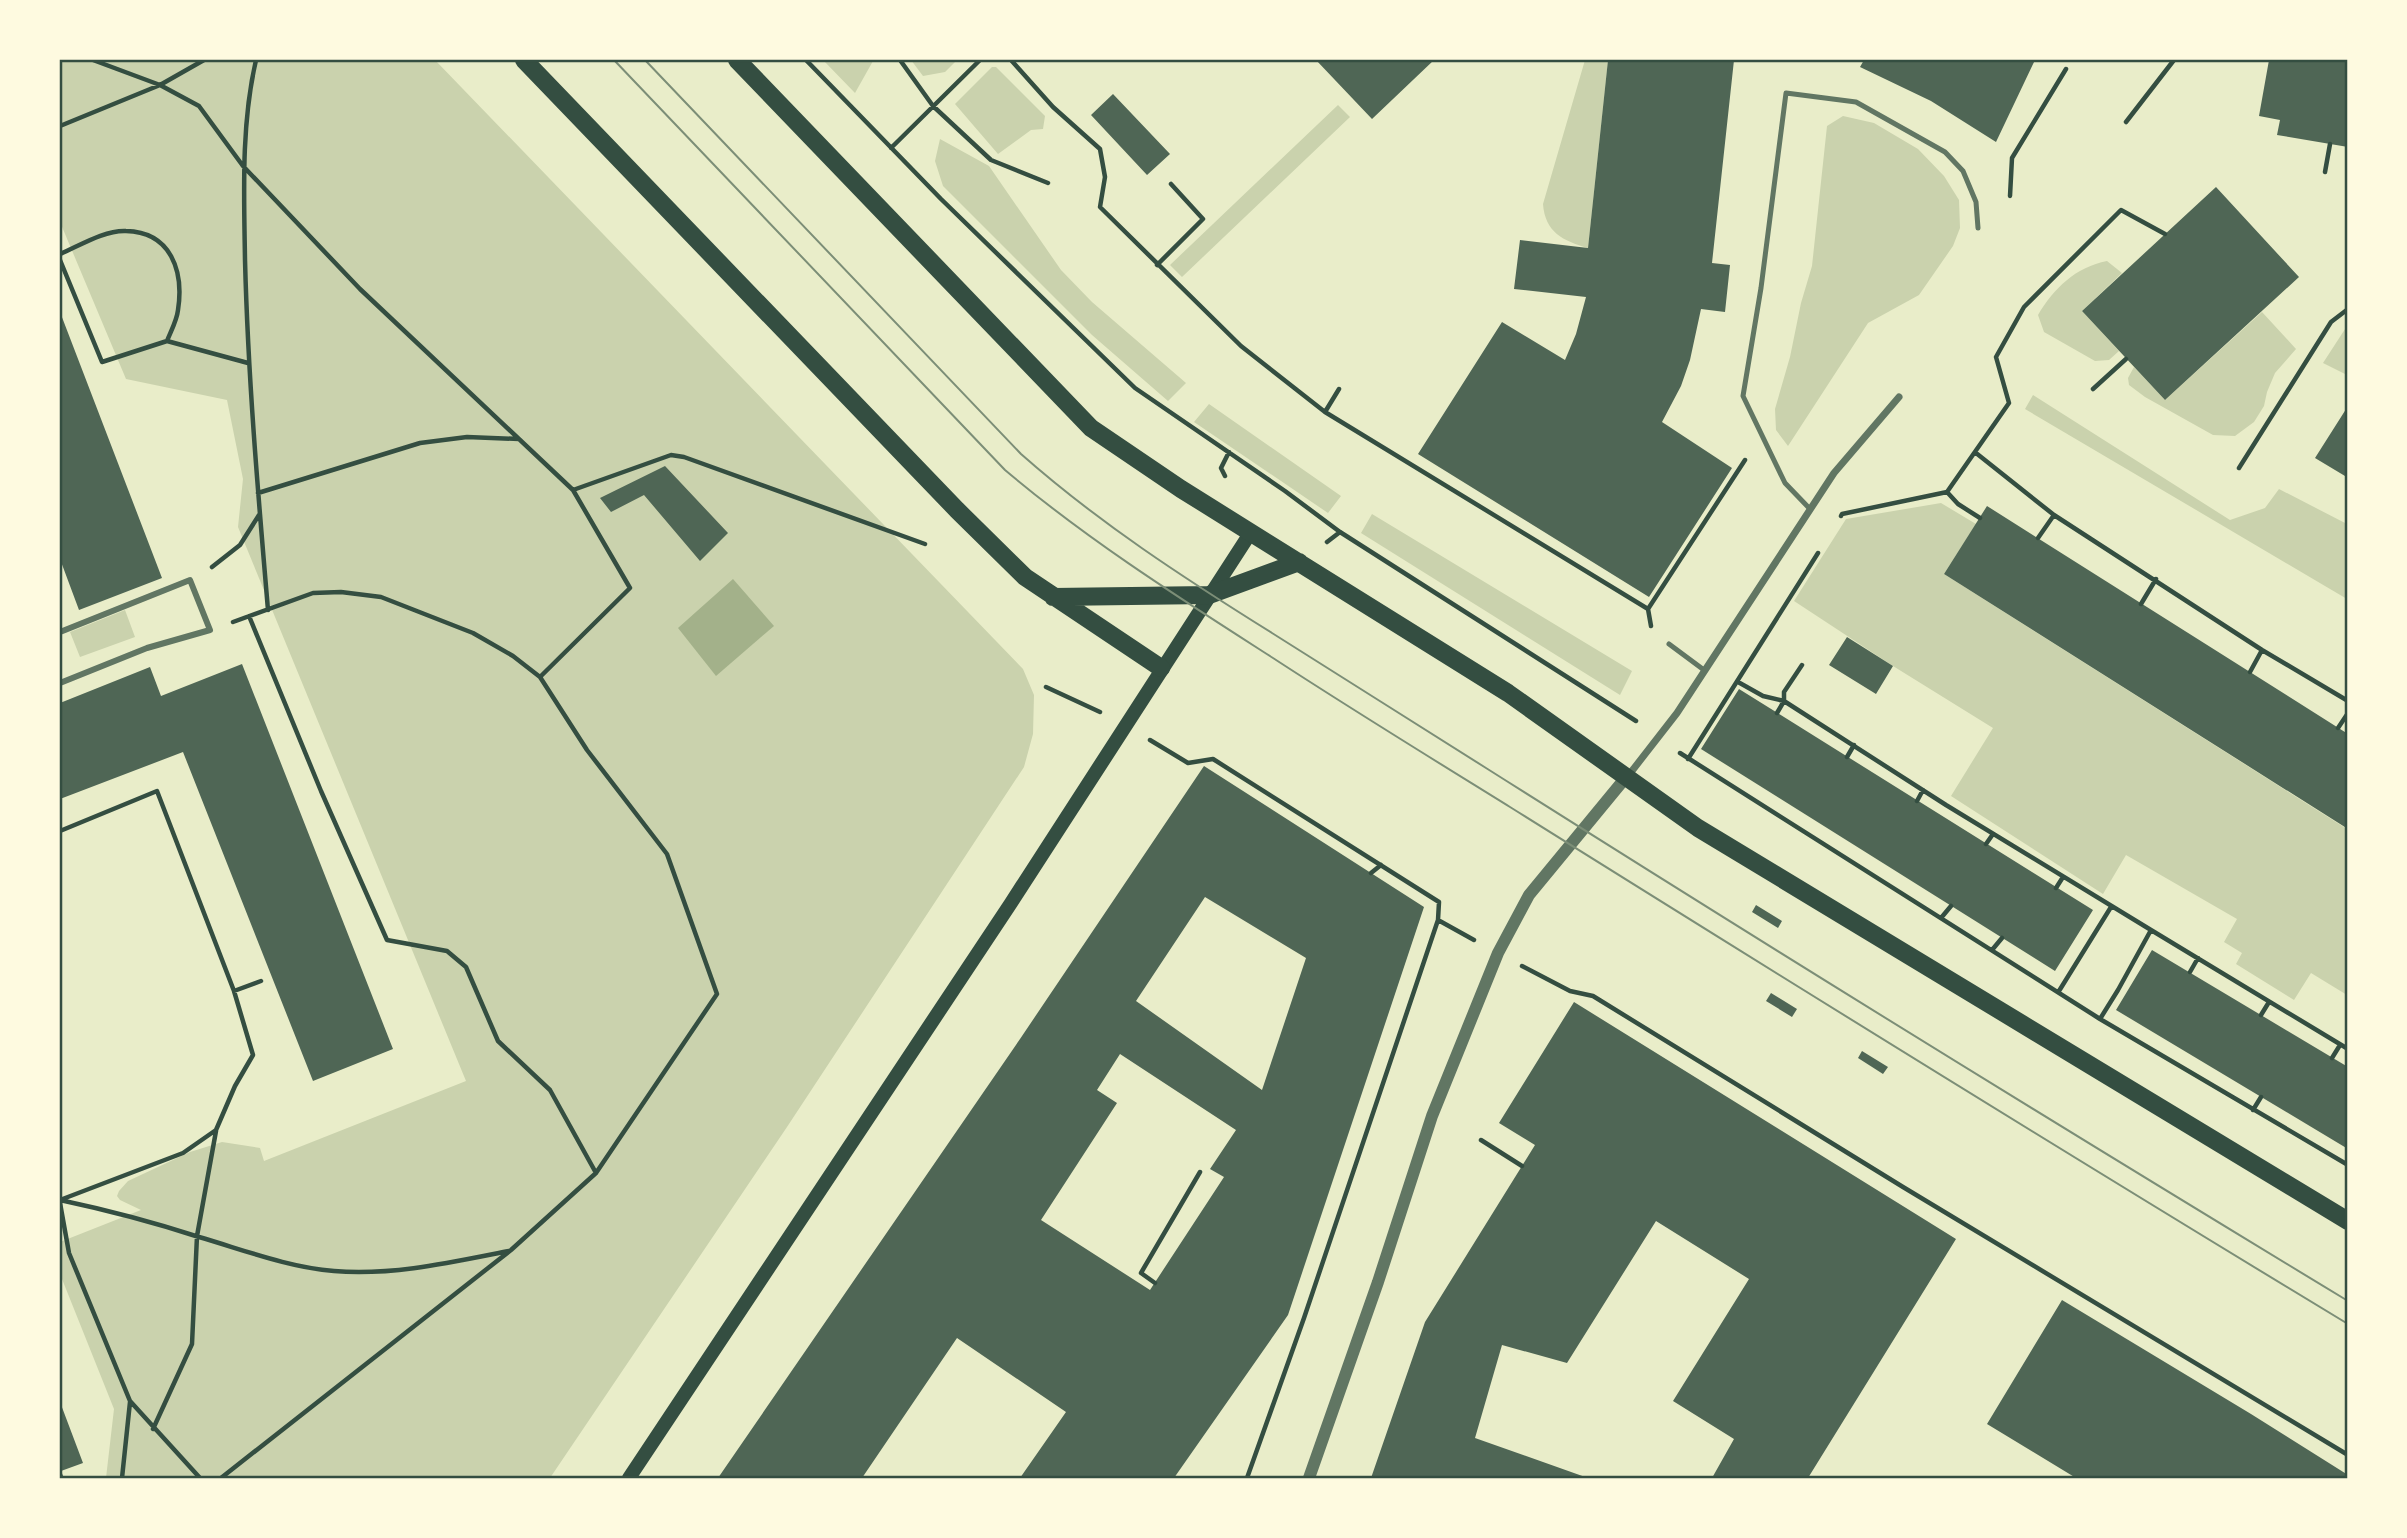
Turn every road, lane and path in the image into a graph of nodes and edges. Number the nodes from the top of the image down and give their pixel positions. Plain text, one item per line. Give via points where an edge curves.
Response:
1 (93, 60) edge
2 (204, 60) edge
3 (256, 60) edge
4 (524, 60) edge
5 (737, 60) edge
6 (806, 60) edge
7 (900, 60) edge
8 (980, 60) edge
9 (1011, 60) edge
10 (2174, 60) edge
11 (2066, 69) dead end
12 (160, 85) junction
13 (933, 106) junction
14 (2126, 122) dead end
15 (60, 126) edge
16 (2330, 144) dead end
17 (891, 148) junction
18 (243, 166) junction
19 (2325, 172) dead end
20 (1048, 183) dead end
21 (1171, 184) dead end
22 (2010, 195) dead end
23 (1978, 228) dead end
24 (2165, 234) dead end
25 (60, 254) edge
26 (60, 260) edge
27 (1157, 265) junction
28 (2347, 309) edge
29 (167, 341) junction
30 (2126, 359) dead end
31 (248, 363) junction
32 (1339, 389) dead end
33 (2092, 389) dead end
34 (1899, 397) dead end
35 (1325, 412) junction
36 (1761, 436) junction
37 (520, 439) junction
38 (1976, 453) junction
39 (2239, 468) dead end
40 (572, 489) junction
41 (1947, 492) junction
42 (258, 493) junction
43 (1810, 509) junction
44 (260, 514) junction
45 (2054, 515) junction
46 (1980, 518) dead end
47 (1835, 525) dead end
48 (1251, 532) junction
49 (2038, 538) dead end
50 (925, 544) dead end
51 (1822, 546) dead end
52 (1299, 562) junction
53 (2156, 579) junction
54 (190, 580) junction
55 (1209, 595) junction
56 (1053, 597) junction
57 (2141, 604) dead end
58 (1648, 609) junction
59 (268, 610) junction
60 (249, 616) junction
61 (210, 630) junction
62 (1651, 630) dead end
63 (60, 632) edge
64 (1669, 644) dead end
65 (2262, 650) junction
66 (1802, 665) dead end
67 (1161, 668) junction
68 (1704, 670) junction
69 (2250, 672) dead end
70 (540, 677) junction
71 (1738, 681) junction
72 (60, 683) edge
73 (1784, 701) junction
74 (2347, 701) edge
75 (1777, 713) dead end
76 (2347, 713) edge
77 (2338, 728) dead end
78 (1659, 737) junction
79 (1854, 745) junction
80 (1847, 757) dead end
81 (1688, 759) junction
82 (1188, 763) dead end
83 (1627, 776) junction
84 (1923, 790) junction
85 (1917, 801) dead end
86 (60, 831) edge
87 (1993, 834) junction
88 (1986, 844) dead end
89 (1381, 865) junction
90 (1371, 873) dead end
91 (2063, 877) junction
92 (2056, 888) dead end
93 (1951, 906) dead end
94 (2111, 907) junction
95 (1941, 918) junction
96 (1438, 919) junction
97 (2151, 930) junction
98 (2002, 938) dead end
99 (1992, 950) junction
100 (1498, 953) junction
101 (2198, 958) junction
102 (2190, 972) dead end
103 (261, 981) dead end
104 (234, 991) junction
105 (2059, 991) junction
106 (2269, 1002) junction
107 (2261, 1015) dead end
108 (2100, 1019) junction
109 (2340, 1045) junction
110 (2347, 1049) edge
111 (2332, 1058) dead end
112 (2261, 1097) dead end
113 (2253, 1110) junction
114 (216, 1130) junction
115 (1481, 1140) dead end
116 (2347, 1165) edge
117 (1522, 1166) dead end
118 (1200, 1171) dead end
119 (596, 1173) junction
120 (60, 1201) edge
121 (2347, 1221) edge
122 (197, 1236) junction
123 (511, 1250) junction
124 (1155, 1283) dead end
125 (130, 1401) junction
126 (153, 1429) junction
127 (2347, 1455) edge
128 (122, 1479) edge
129 (200, 1479) edge
130 (221, 1479) edge
131 (629, 1479) edge
132 (1247, 1479) edge
133 (1310, 1479) edge

1 - 12 path
2 - 12 path
3 - 18 path
4 - 56 main road via 957,510 1025,577
5 - 48 main road via 1091,428
6 - 17 path
7 - 13 path
8 - 13 path
9 - 27 path via 1053,107 1100,149 1105,177 1100,207
10 - 14 path
11 - 22 path via 2012,158
12 - 15 path
12 - 18 path via 199,106
13 - 17 path
13 - 20 path via 991,160
16 - 19 path
17 - 78 path via 1135,388 1340,532
18 - 31 path
18 - 37 path via 360,289
21 - 27 path via 1203,219
23 - 36 lane via 1976,202 1967,181 1945,152 1856,102 1786,93 1743,396
24 - 38 path via 2121,210 2024,307 1996,357 2009,403
25 - 29 path via 125,231 153,236 168,248 178,273 178,311
26 - 29 path via 102,362
27 - 35 path via 1241,346
28 - 39 path via 2331,322
29 - 31 path
30 - 33 path
31 - 42 path
32 - 35 path
34 - 43 street via 1834,473
35 - 58 path
36 - 43 lane via 1784,483
36 - 58 path
37 - 40 path
37 - 42 path via 467,436 420,443
38 - 41 path
38 - 45 path
40 - 50 path via 664,456 684,457
40 - 70 path via 630,588
41 - 46 path
41 - 47 path via 1842,514
42 - 44 path
43 - 68 street
44 - 54 path via 240,545
44 - 59 path
45 - 49 path
45 - 53 path
48 - 52 main road
48 - 55 main road
51 - 71 path
52 - 55 main road
52 - 83 main road via 1508,693
53 - 57 path
53 - 65 path
54 - 61 street
54 - 63 street
55 - 56 main road
55 - 67 main road
56 - 67 main road
58 - 62 path
59 - 60 path
59 - 70 path via 313,593 380,597 473,633
60 - 61 path
60 - 119 path via 387,940 447,951 466,967 498,1041 550,1090
61 - 72 street via 147,648
64 - 68 lane
65 - 69 path
65 - 74 path
66 - 73 path via 1784,692
67 - 131 main road
68 - 78 street
70 - 119 path via 587,750 667,854 717,994
71 - 73 path via 1763,696
71 - 81 path
73 - 75 path
73 - 79 path
76 - 77 path
78 - 81 path
78 - 83 street
79 - 80 path
79 - 84 path
81 - 95 path
82 - 89 path via 1213,759
83 - 100 street via 1529,895
83 - 121 main road via 1698,828
84 - 85 path
84 - 87 path
86 - 104 path via 157,791
87 - 88 path
87 - 91 path
89 - 90 path
89 - 96 path via 1439,902
91 - 92 path
91 - 94 path
93 - 95 path
94 - 97 path
94 - 105 path
95 - 99 path
96 - 100 path
96 - 132 path
97 - 101 path
97 - 108 path
98 - 99 path
99 - 105 path
100 - 127 path via 1570,991 1593,996
100 - 133 street via 1432,1116
101 - 102 path
101 - 106 path
103 - 104 path
104 - 114 path via 253,1055
105 - 108 path
106 - 107 path
106 - 109 path
108 - 113 path
109 - 110 path
109 - 111 path
112 - 113 path
113 - 116 path
114 - 120 path via 183,1153
114 - 122 path
115 - 117 path
118 - 124 path via 1141,1273
119 - 123 path
120 - 122 path via 119,1212
120 - 125 path via 69,1253
122 - 123 path via 284,1263 335,1271 436,1264
122 - 126 path via 192,1344
123 - 130 path
125 - 126 path
125 - 128 path
126 - 129 path

